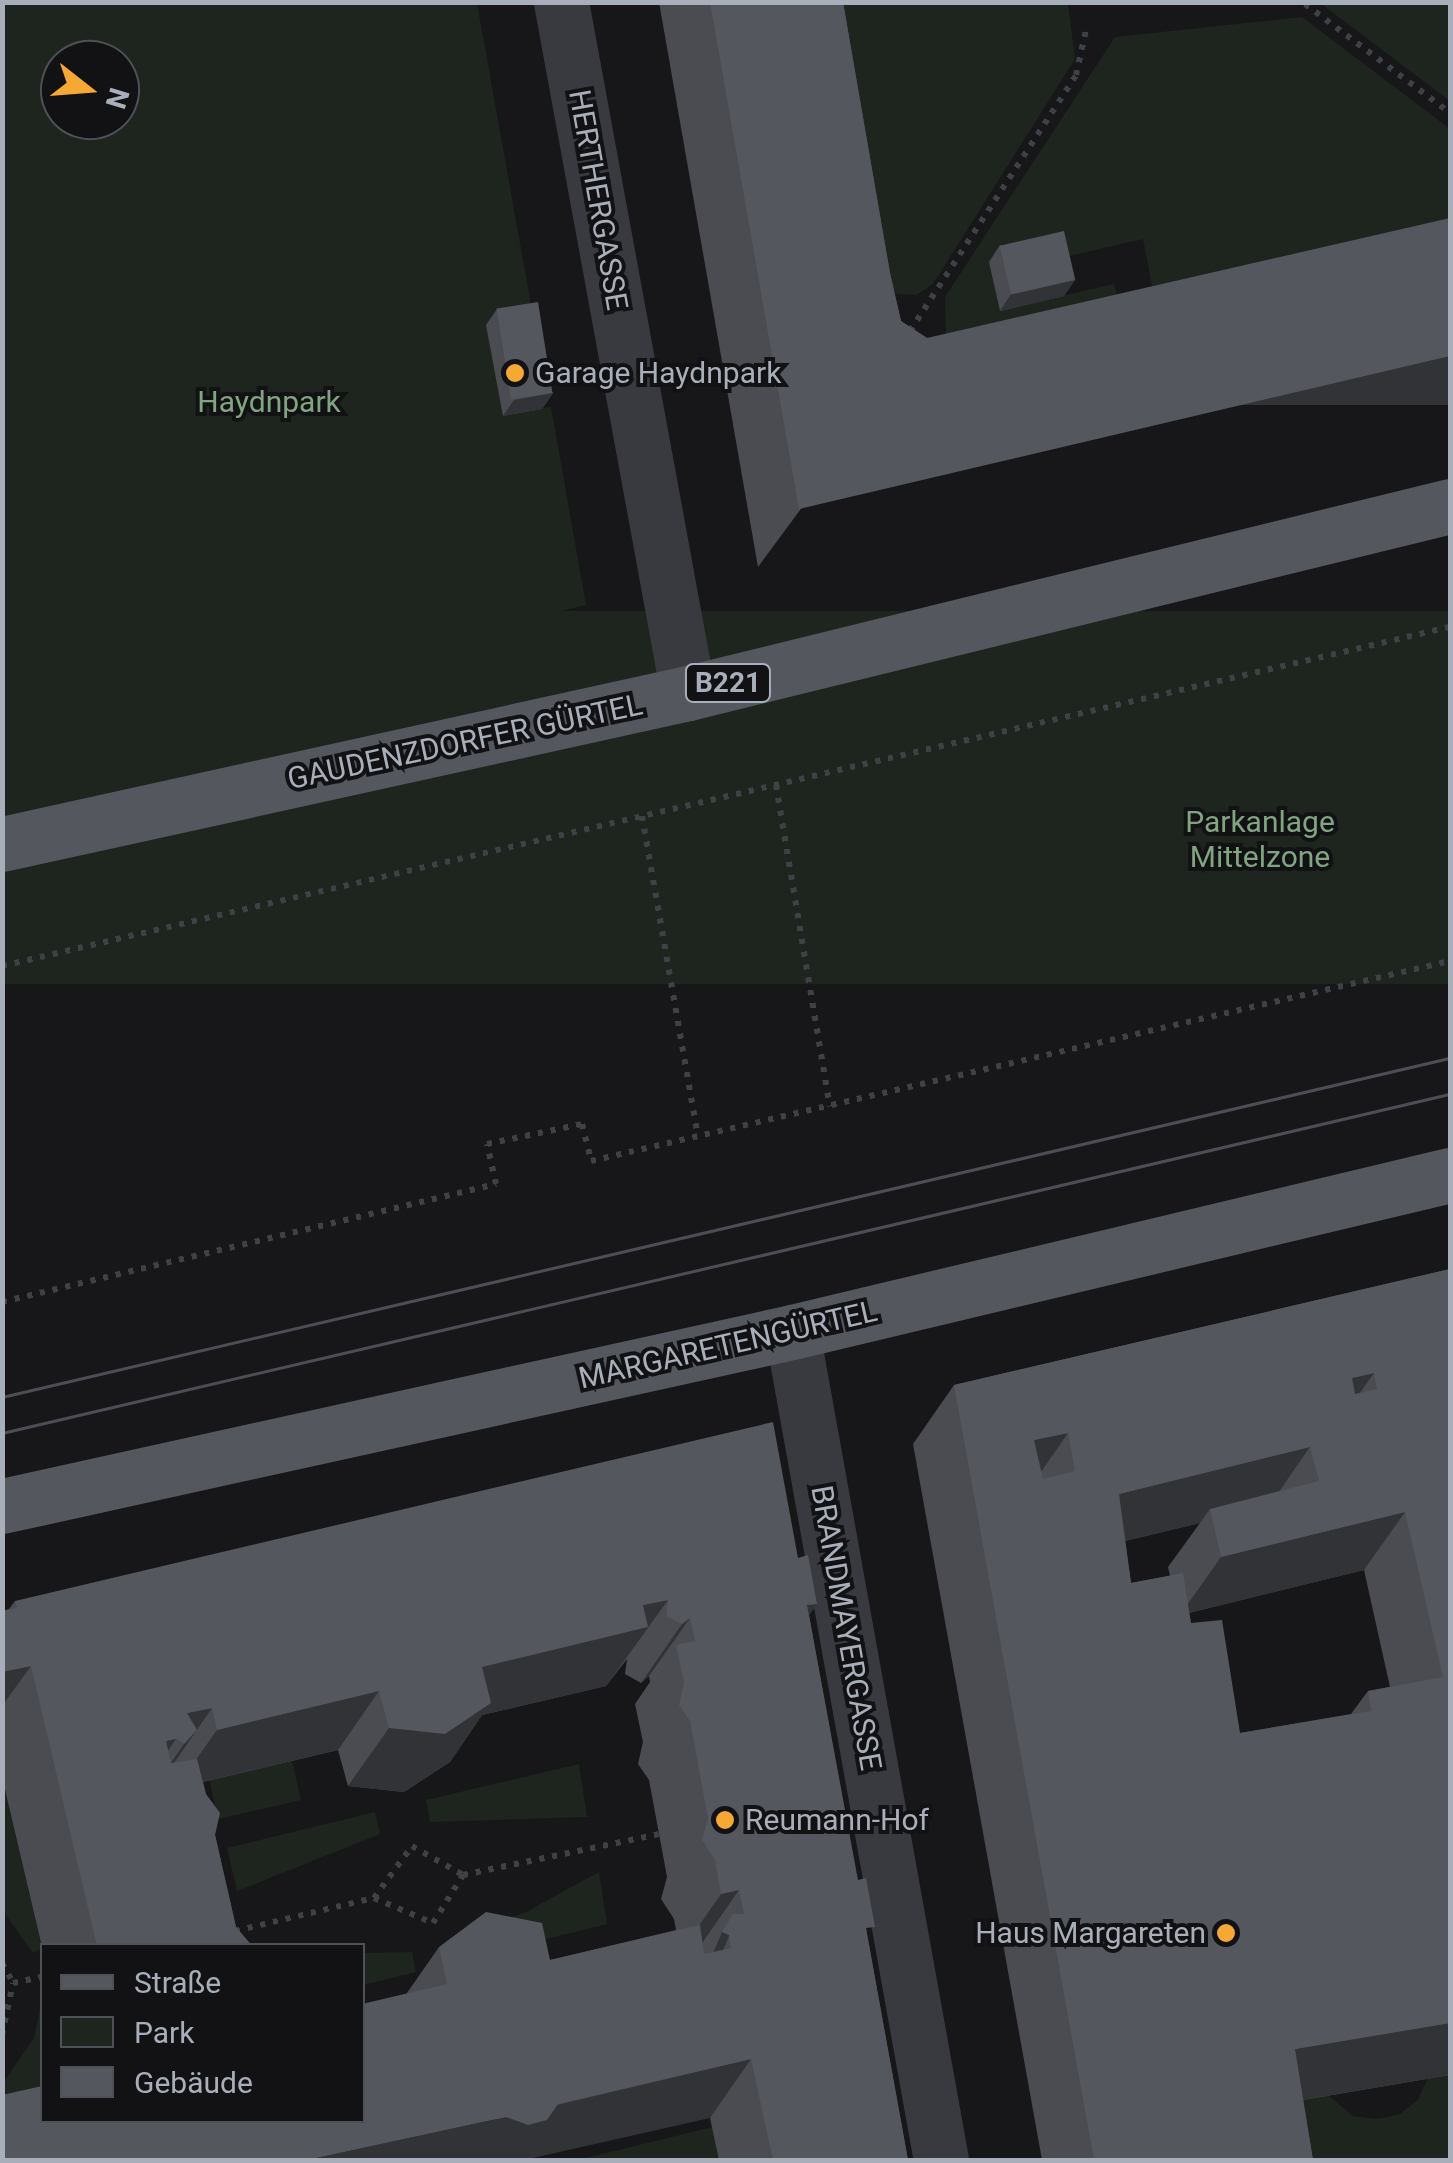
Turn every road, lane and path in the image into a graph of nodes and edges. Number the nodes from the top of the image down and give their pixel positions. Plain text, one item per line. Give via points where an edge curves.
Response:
1 (561, 2) edge
2 (1304, 4) edge
3 (1086, 30) dead end
4 (1450, 113) edge
5 (900, 346) edge
6 (1450, 506) edge
7 (1450, 627) edge
8 (688, 694) junction
9 (776, 785) junction
10 (642, 816) junction
11 (2, 844) edge
12 (1450, 962) edge
13 (2, 966) edge
14 (830, 1106) junction
15 (698, 1136) junction
16 (1450, 1175) edge
17 (2, 1302) edge
18 (792, 1332) junction
19 (2, 1506) edge
20 (659, 1834) dead end
21 (463, 1875) junction
22 (374, 1898) junction
23 (225, 1934) edge
24 (2, 1963) edge
25 (40, 1976) edge
26 (13, 1983) junction
27 (2, 2036) edge
28 (941, 2160) edge

1 - 8 street, HERTHERGASSE
2 - 4 path
3 - 5 path via 1076,75
6 - 8 main road, GAUDENZDORFER GÜRTEL / B221
7 - 9 path
8 - 11 main road, GAUDENZDORFER GÜRTEL / B221
9 - 10 path
9 - 14 path
10 - 13 path
10 - 15 path
12 - 14 path
14 - 15 path
15 - 17 path via 591,1161 582,1124 488,1144 496,1184
16 - 18 main road, MARGARETENGÜRTEL
18 - 19 main road, MARGARETENGÜRTEL
18 - 28 street, BRANDMAYERGASSE
20 - 21 path
21 - 22 path via 433,1923
21 - 22 path via 412,1846
22 - 23 path
24 - 26 path
25 - 26 path
26 - 27 path

